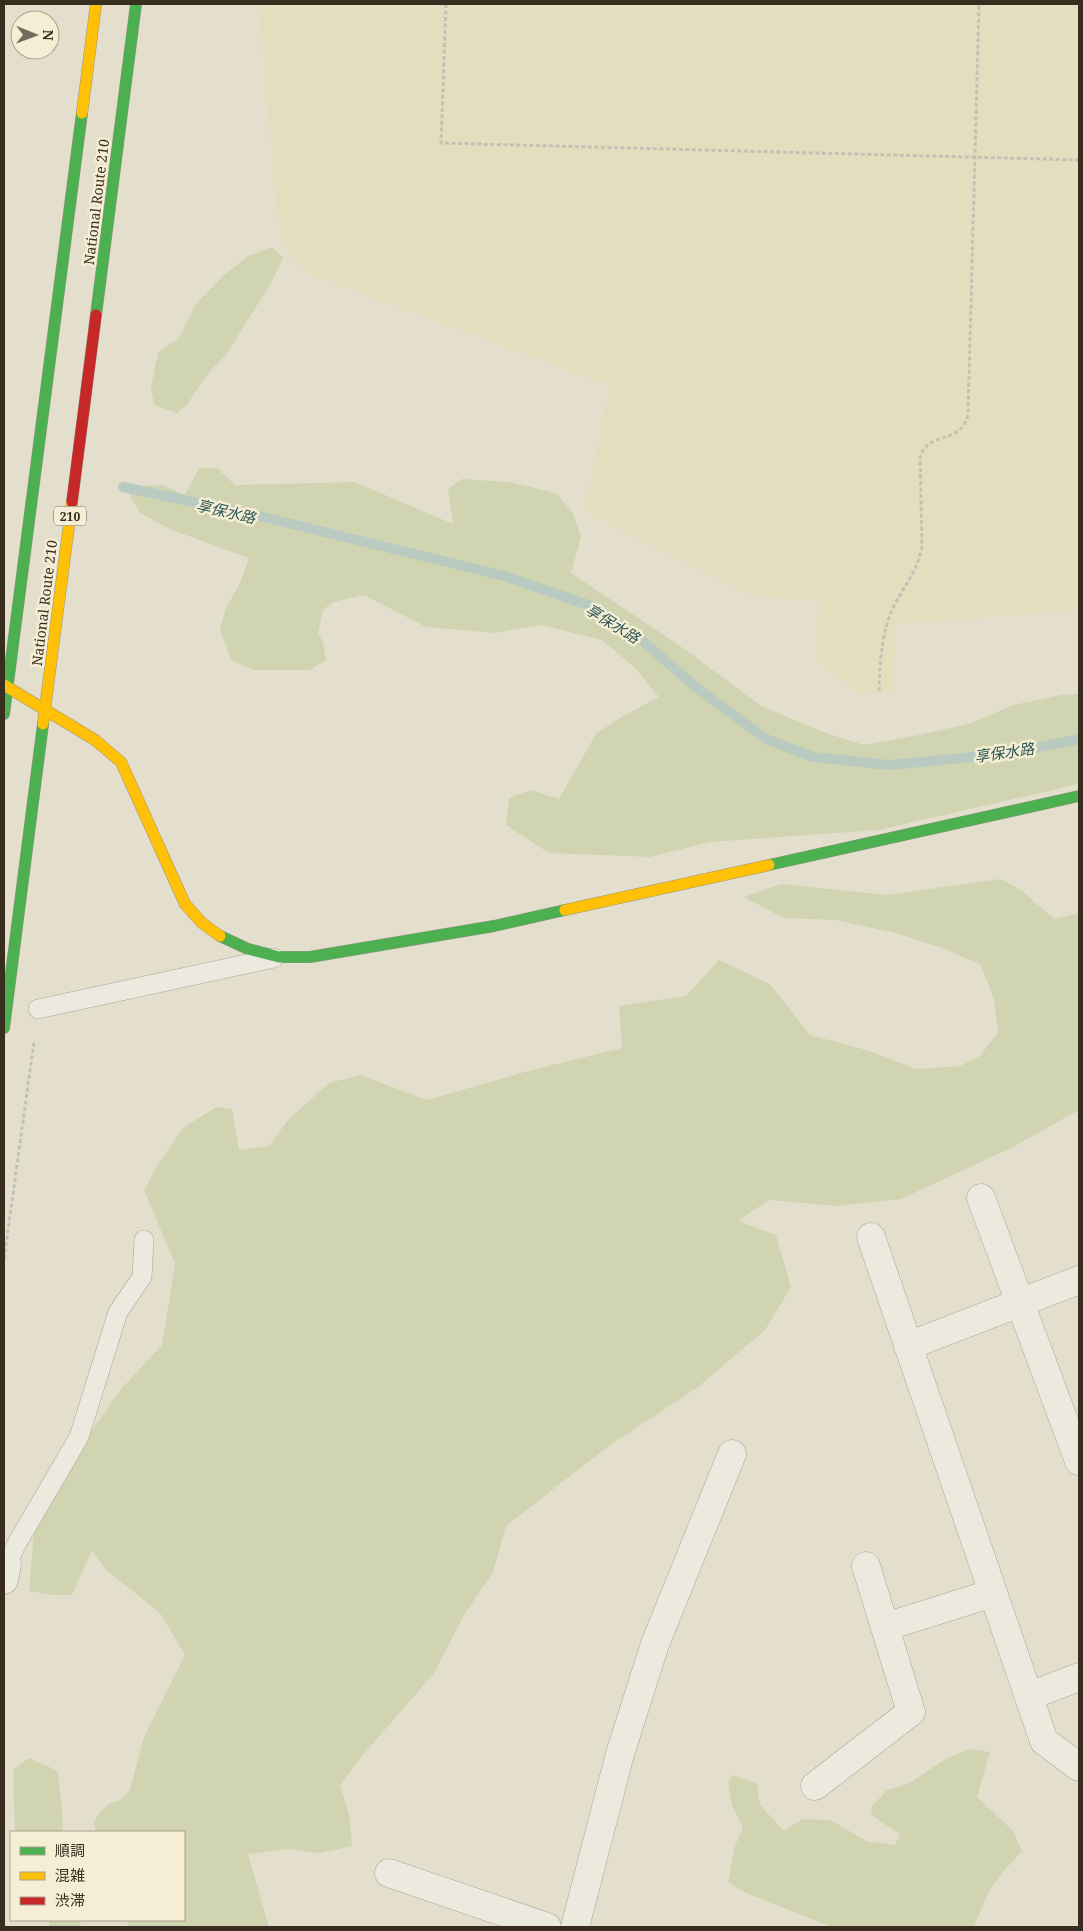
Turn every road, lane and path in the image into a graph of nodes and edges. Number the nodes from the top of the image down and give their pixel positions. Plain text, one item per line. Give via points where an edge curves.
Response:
1 (96, 4) edge
2 (136, 4) edge
3 (446, 4) edge
4 (978, 4) edge
5 (974, 157) junction
6 (1079, 160) edge
7 (6, 685) edge
8 (879, 691) dead end
9 (45, 712) junction
10 (4, 714) edge
11 (1079, 796) edge
12 (279, 957) junction
13 (38, 1009) dead end
14 (4, 1028) edge
15 (980, 1198) dead end
16 (871, 1237) dead end
17 (144, 1240) dead end
18 (1079, 1280) edge
19 (1020, 1303) junction
20 (908, 1346) junction
21 (732, 1454) dead end
22 (1079, 1462) edge
23 (866, 1566) dead end
24 (6, 1572) edge
25 (993, 1593) junction
26 (884, 1628) junction
27 (1079, 1677) edge
28 (1028, 1696) junction
29 (1079, 1767) edge
30 (815, 1786) dead end
31 (389, 1872) dead end
32 (547, 1927) edge
33 (575, 1927) edge

1 - 7 main road, National Route 210
2 - 9 main road, National Route 210 / 210
3 - 5 path via 442,142
4 - 5 path
5 - 6 path
5 - 8 path via 968,415 957,433 932,442 922,450 922,547 914,572 892,612 885,633 880,656
7 - 9 main road
7 - 10 main road, National Route 210
9 - 12 main road via 110,750 120,762 186,904 202,923 248,949
9 - 14 main road, National Route 210 / 210
11 - 12 main road via 494,926 310,957
12 - 13 lane
15 - 19 street
16 - 20 street
17 - 24 lane via 142,1277 118,1312 79,1436 16,1545
18 - 19 street
19 - 20 street
19 - 22 street
20 - 25 street
21 - 33 street via 655,1644 620,1754
23 - 26 street
25 - 26 street
25 - 28 street
26 - 30 street via 911,1712
27 - 28 street
28 - 29 street via 1044,1741
31 - 32 street

